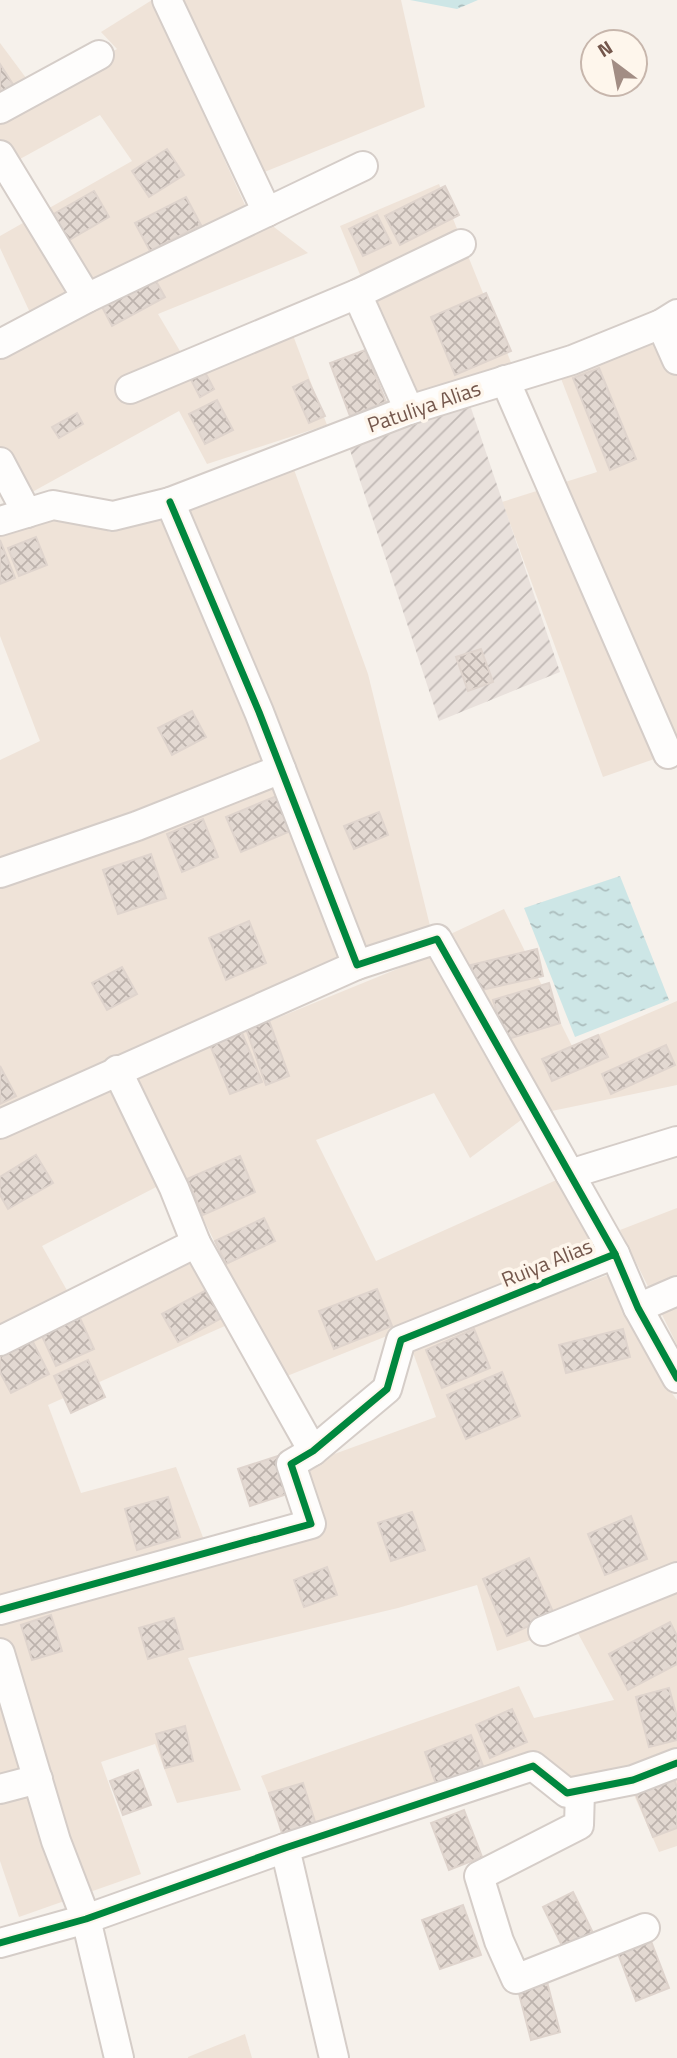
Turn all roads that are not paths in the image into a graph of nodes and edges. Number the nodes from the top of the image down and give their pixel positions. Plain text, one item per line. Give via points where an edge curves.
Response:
1 (167, 0) edge
2 (99, 55) dead end
3 (0, 109) edge
4 (0, 155) edge
5 (363, 166) dead end
6 (267, 212) junction
7 (461, 244) dead end
8 (357, 294) junction
9 (87, 298) junction
10 (669, 319) edge
11 (0, 344) edge
12 (677, 360) edge
13 (505, 380) junction
14 (130, 389) dead end
15 (409, 410) junction
16 (0, 462) edge
17 (170, 502) junction
18 (27, 513) junction
19 (0, 521) edge
20 (668, 754) dead end
21 (281, 769) junction
22 (0, 873) edge
23 (357, 965) junction
24 (117, 1070) junction
25 (0, 1124) edge
26 (677, 1141) edge
27 (570, 1174) junction
28 (196, 1242) junction
29 (615, 1254) junction
30 (677, 1291) edge
31 (638, 1308) junction
32 (0, 1341) edge
33 (677, 1378) edge
34 (313, 1451) junction
35 (677, 1577) edge
36 (0, 1609) edge
37 (543, 1631) dead end
38 (0, 1653) edge
39 (677, 1763) edge
40 (38, 1779) junction
41 (0, 1789) edge
42 (580, 1791) junction
43 (285, 1848) junction
44 (86, 1919) junction
45 (645, 1928) dead end
46 (0, 1943) edge
47 (119, 2058) edge
48 (334, 2058) edge

1 - 6 street
2 - 3 street
4 - 9 street
5 - 6 street
6 - 9 street
7 - 8 street
8 - 14 street
8 - 15 street
9 - 11 street
10 - 12 street
10 - 13 street, Patuliya Alias via 572,360
13 - 15 street, Patuliya Alias
13 - 20 street
15 - 17 street, Patuliya Alias
16 - 18 street
17 - 18 street, Patuliya Alias via 113,516 53,505
17 - 21 street
18 - 19 street, Patuliya Alias
21 - 22 street
21 - 23 street
23 - 24 street
23 - 27 street via 438,939
24 - 25 street
24 - 28 street
26 - 27 street
27 - 29 street
28 - 32 street
28 - 34 street
29 - 31 street, Ruiya Alias
29 - 34 street, Ruiya Alias via 401,1340 387,1389
30 - 31 street
31 - 33 street, Ruiya Alias
34 - 36 street via 291,1464 311,1524
35 - 37 street
38 - 40 street
39 - 42 street via 633,1780
40 - 41 street
40 - 44 street
42 - 43 street via 568,1793 533,1766
42 - 45 street via 579,1825 479,1876 516,1979
43 - 44 street
43 - 48 street
44 - 46 street
44 - 47 street

